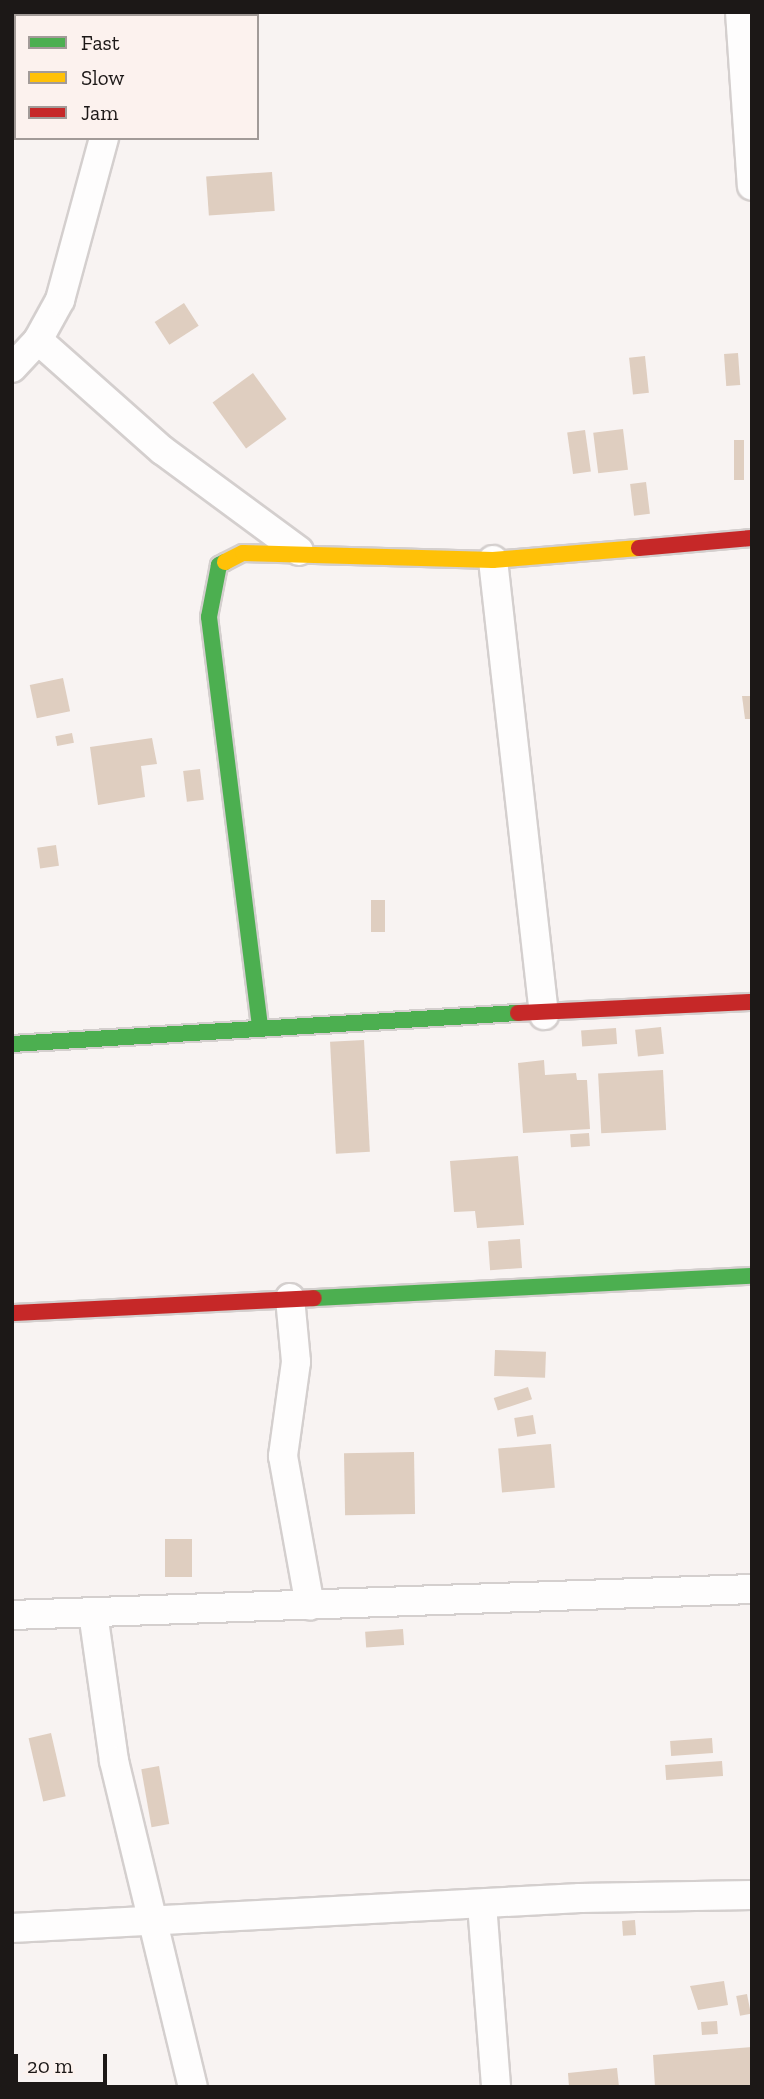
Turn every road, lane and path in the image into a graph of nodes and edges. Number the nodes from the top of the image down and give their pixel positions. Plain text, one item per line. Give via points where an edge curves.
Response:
1 (740, 12) edge
2 (103, 140) edge
3 (752, 186) edge
4 (38, 340) junction
5 (12, 368) edge
6 (752, 538) edge
7 (299, 551) junction
8 (493, 560) junction
9 (752, 1002) edge
10 (544, 1015) junction
11 (260, 1026) junction
12 (12, 1044) edge
13 (752, 1276) edge
14 (290, 1298) junction
15 (12, 1313) edge
16 (752, 1589) edge
17 (310, 1606) junction
18 (93, 1613) junction
19 (12, 1615) edge
20 (752, 1895) edge
21 (482, 1904) junction
22 (154, 1919) junction
23 (12, 1928) edge
24 (193, 2087) edge
25 (496, 2087) edge

1 - 3 street
2 - 4 street via 60,300
4 - 5 street
4 - 7 street via 162,450
6 - 8 street
7 - 8 street
7 - 11 street via 228,558 212,577 208,595
8 - 10 street
9 - 10 street
10 - 11 street
11 - 12 street
13 - 14 street
14 - 15 street
14 - 17 street via 296,1362 283,1456
16 - 17 street
17 - 18 street
18 - 19 street
18 - 22 street via 114,1761
20 - 21 street
21 - 22 street
21 - 25 street
22 - 23 street
22 - 24 street

